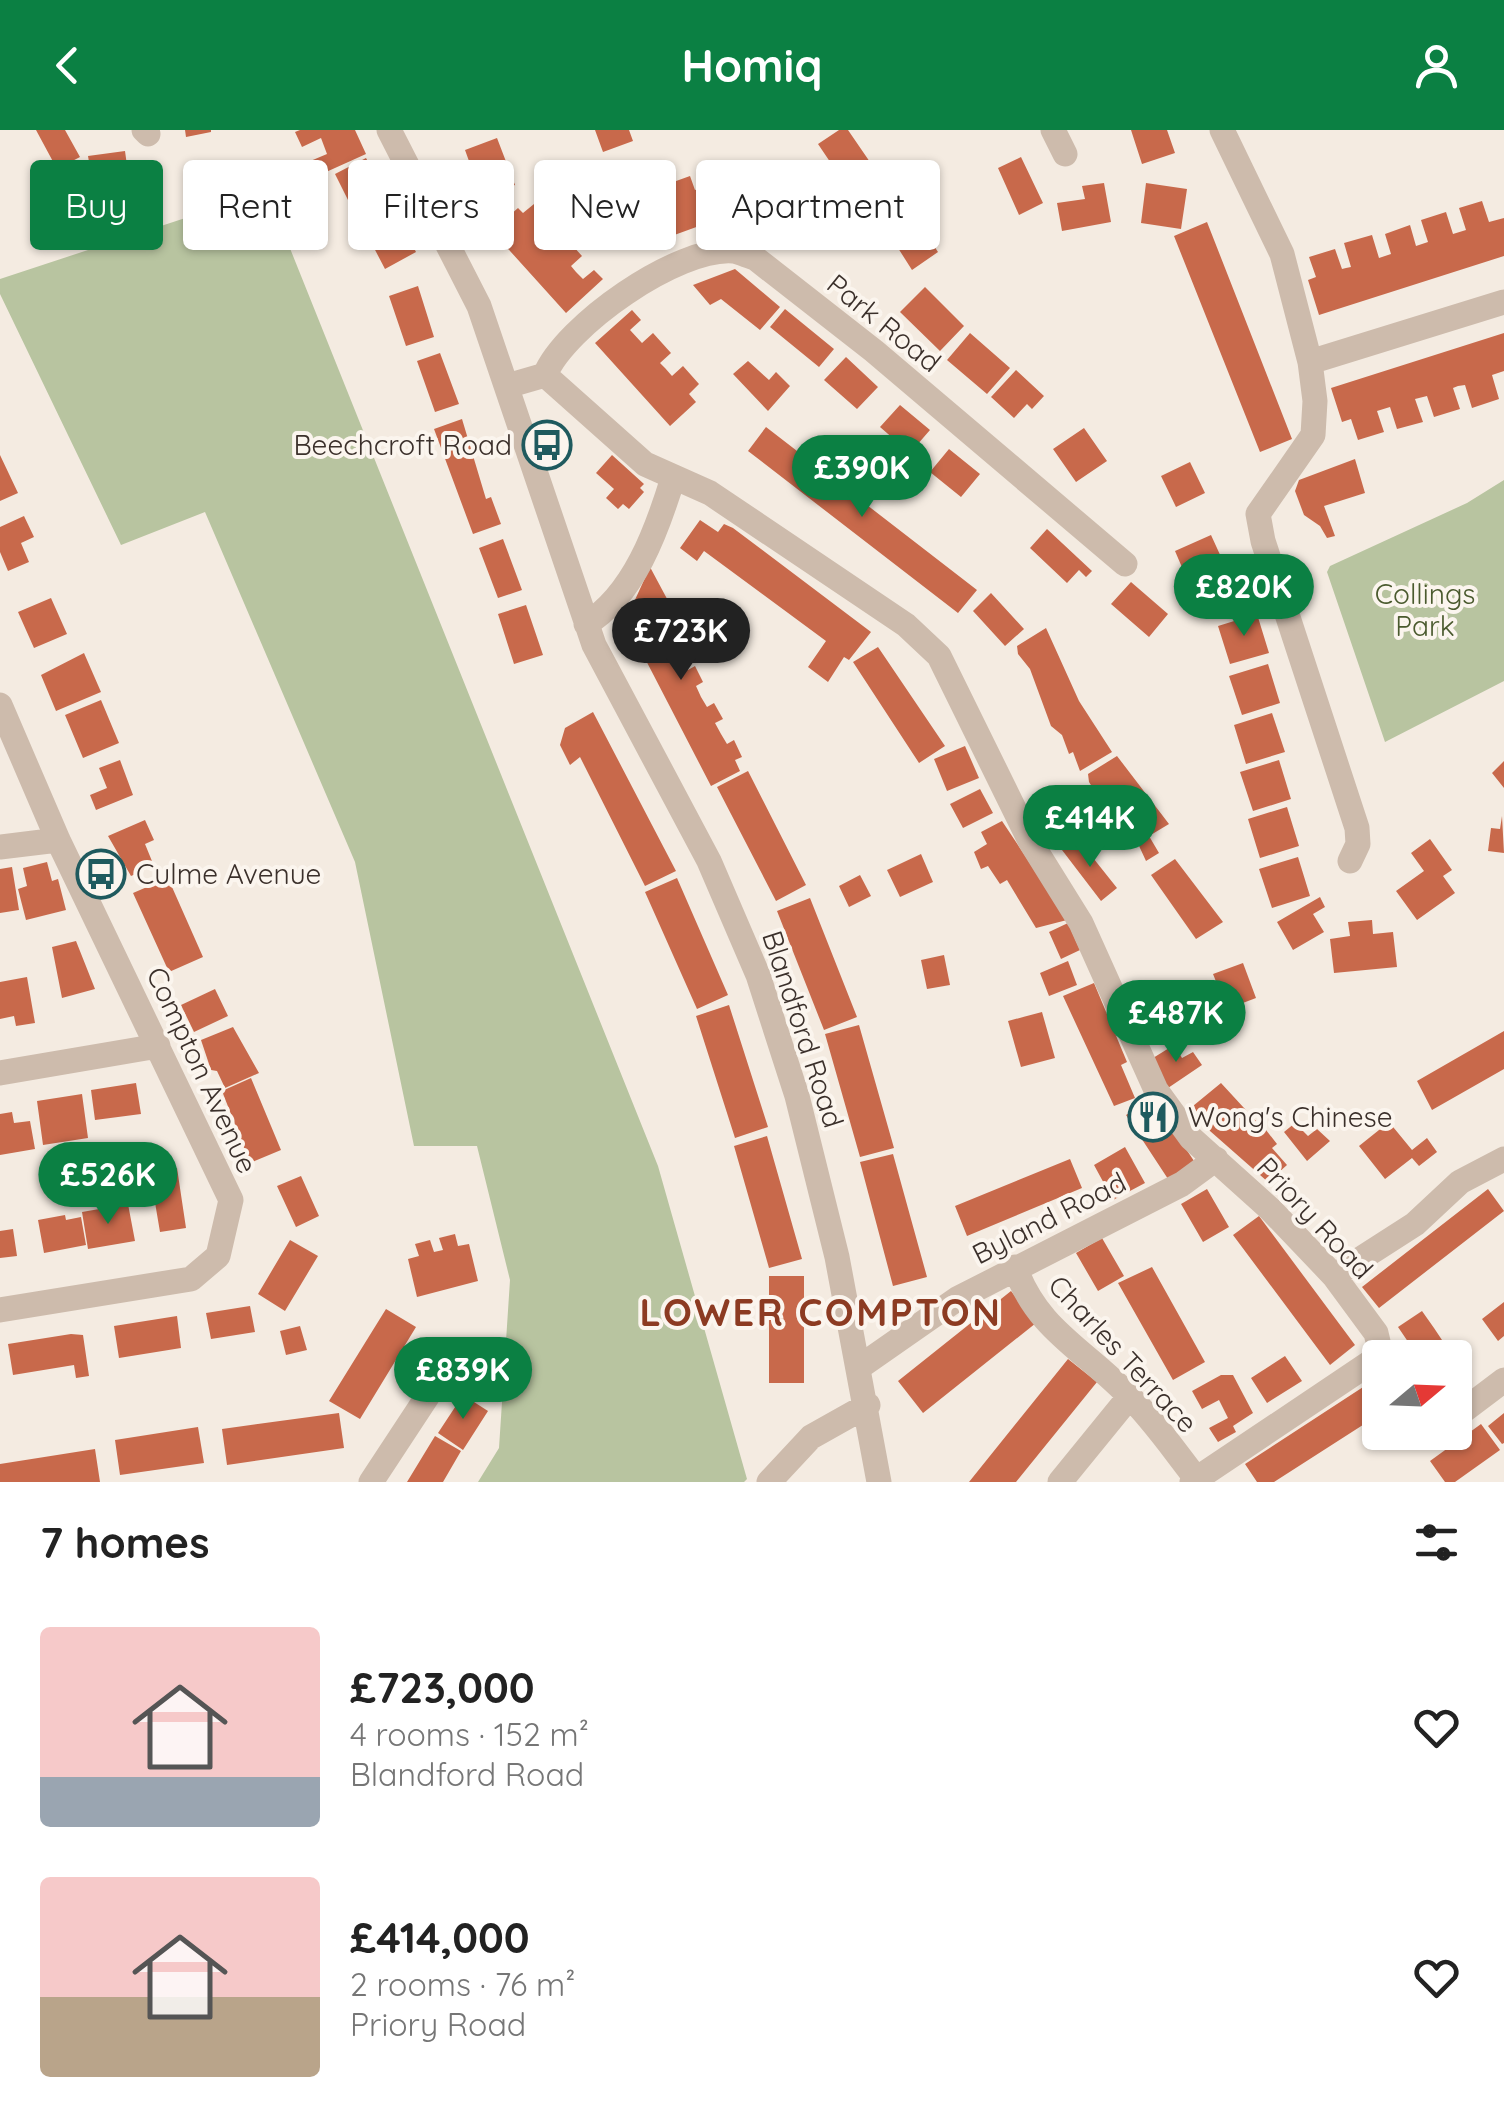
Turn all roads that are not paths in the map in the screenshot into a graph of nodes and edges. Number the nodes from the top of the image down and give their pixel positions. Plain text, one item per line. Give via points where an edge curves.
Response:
1 (389, 130) edge
2 (1053, 130) edge
3 (1222, 130) edge
4 (1065, 154) dead end
5 (1504, 302) edge
6 (1310, 362) junction
7 (545, 375) junction
8 (507, 386) junction
9 (673, 478) junction
10 (1125, 564) dead end
11 (586, 624) junction
12 (0, 705) edge
13 (58, 840) junction
14 (0, 847) edge
15 (1350, 861) dead end
16 (158, 1046) junction
17 (0, 1073) edge
18 (1216, 1159) junction
19 (1504, 1160) edge
20 (1015, 1267) junction
21 (1334, 1276) junction
22 (0, 1310) edge
23 (1378, 1340) edge
24 (448, 1365) dead end
25 (861, 1366) junction
26 (1362, 1368) edge
27 (1504, 1380) edge
28 (1130, 1396) junction
29 (1472, 1404) edge
30 (868, 1405) junction
31 (1194, 1480) edge
32 (371, 1482) edge
33 (769, 1482) edge
34 (880, 1482) edge
35 (1060, 1482) edge

1 - 8 street, Blandford Road via 479,306
2 - 4 street
3 - 6 street via 1282,254
5 - 6 street
6 - 15 street via 1313,434 1258,514 1357,828
7 - 8 street
7 - 9 street, Priory Road via 646,464
7 - 10 street, Park Road via 555,350 659,273 732,251 755,258
8 - 11 street, Blandford Road
9 - 11 street via 654,537 605,612
9 - 18 street, Priory Road via 710,493 906,625 938,656 1030,841 1082,923 1156,1090 1190,1138
11 - 25 street, Blandford Road via 710,861 758,975 797,1096
12 - 13 street, Compton Avenue
13 - 14 street
13 - 16 street, Compton Avenue
16 - 17 street
16 - 22 street, Compton Avenue via 231,1200 218,1256 191,1279
18 - 20 street, Byland Road via 1182,1184
18 - 21 street, Priory Road
19 - 21 street via 1460,1182 1416,1224
20 - 25 street, Byland Road
20 - 28 street, Charles Terrace via 1027,1300 1054,1332
21 - 23 street, Priory Road
24 - 32 street
25 - 30 street, Blandford Road
26 - 31 street, Priory Road
27 - 29 street
28 - 31 street, Charles Terrace
28 - 35 street
30 - 33 street via 812,1437
30 - 34 street, Blandford Road

